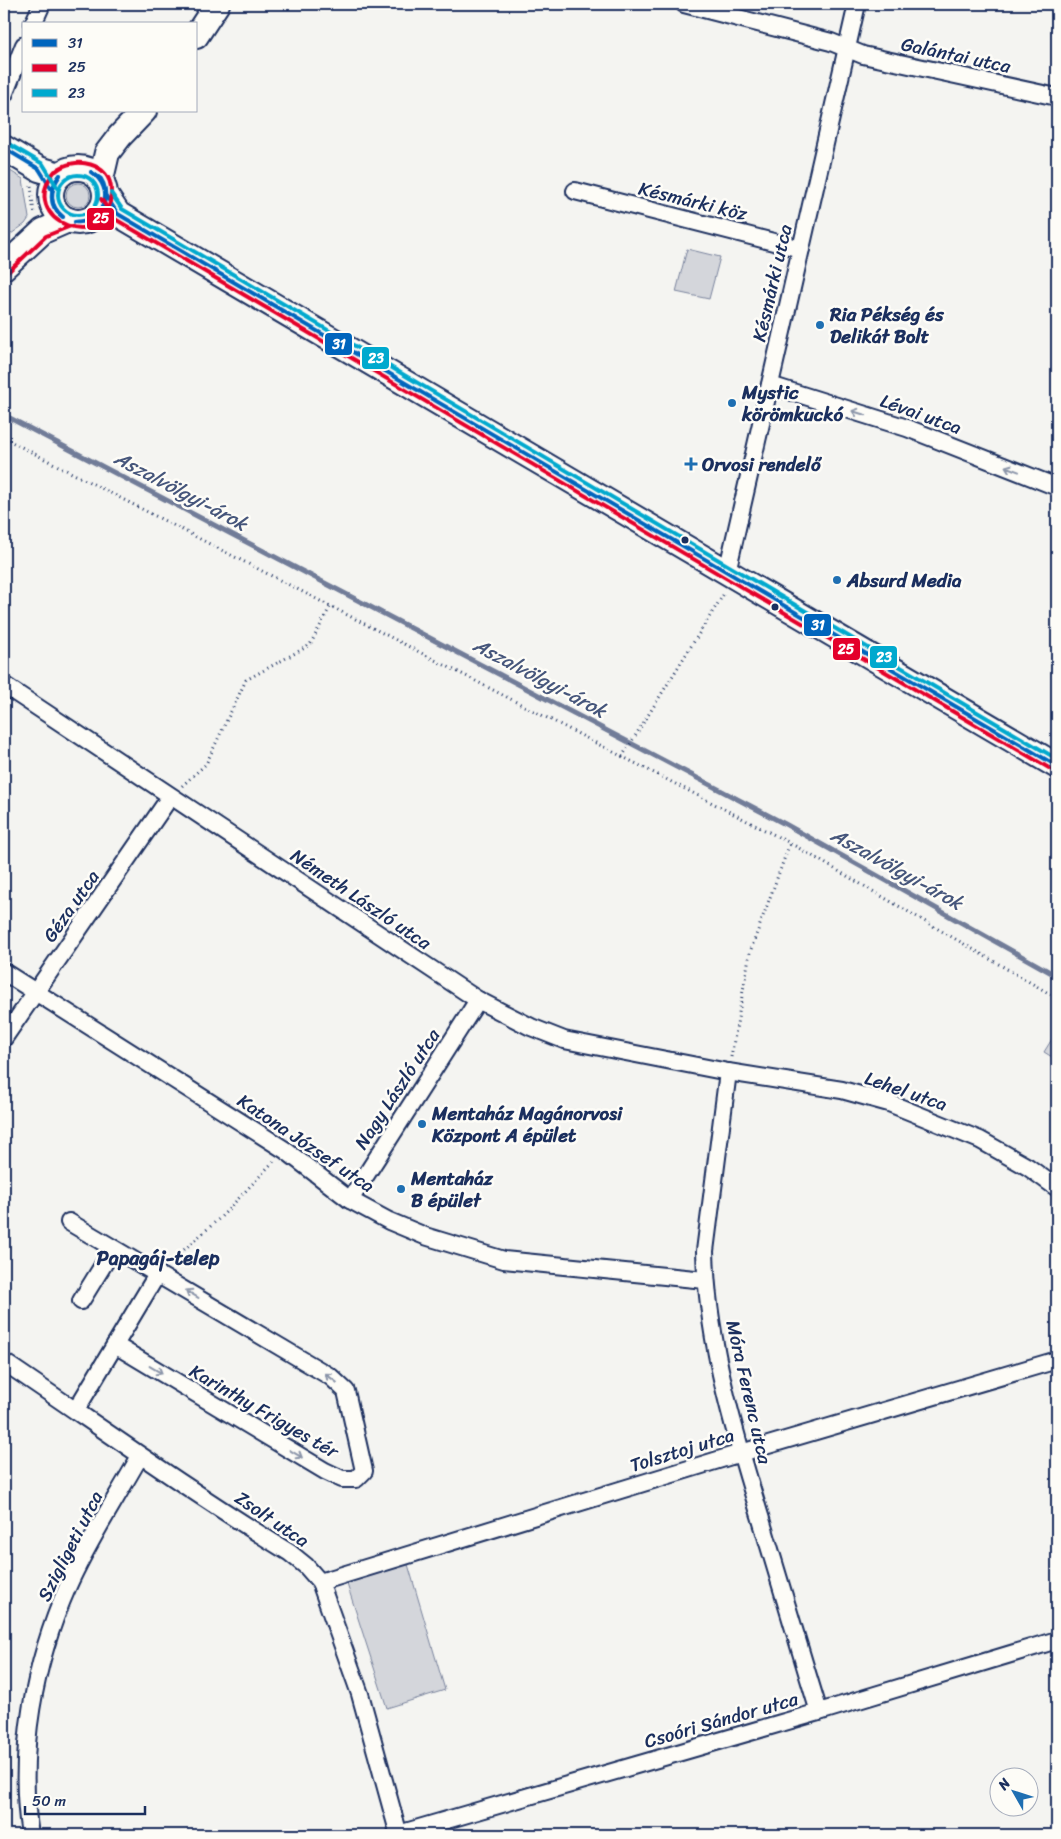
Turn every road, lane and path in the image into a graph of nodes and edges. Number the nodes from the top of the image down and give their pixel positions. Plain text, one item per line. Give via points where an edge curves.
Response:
1 (42, 4) edge
2 (217, 4) edge
3 (684, 4) edge
4 (857, 4) edge
5 (34, 22) edge
6 (198, 33) edge
7 (22, 49) edge
8 (846, 49) junction
9 (4, 96) edge
10 (1057, 98) edge
11 (143, 112) edge
12 (4, 148) edge
13 (107, 153) junction
14 (575, 192) dead end
15 (51, 196) junction
16 (105, 201) junction
17 (801, 249) junction
18 (4, 267) edge
19 (770, 385) junction
20 (4, 438) edge
21 (1057, 487) edge
22 (731, 574) junction
23 (330, 607) junction
24 (4, 684) edge
25 (622, 757) junction
26 (1057, 766) edge
27 (170, 797) junction
28 (790, 843) junction
29 (4, 972) edge
30 (36, 992) junction
31 (1057, 998) edge
32 (478, 1000) junction
33 (4, 1038) edge
34 (728, 1072) junction
35 (285, 1150) junction
36 (1057, 1188) edge
37 (350, 1200) junction
38 (69, 1222) dead end
39 (113, 1249) junction
40 (158, 1274) junction
41 (705, 1280) junction
42 (81, 1301) dead end
43 (114, 1345) junction
44 (1057, 1360) edge
45 (4, 1362) edge
46 (76, 1410) junction
47 (741, 1453) junction
48 (140, 1456) junction
49 (320, 1582) junction
50 (1057, 1640) edge
51 (819, 1712) junction
52 (30, 1835) edge
53 (398, 1835) edge

1 - 5 street
2 - 6 street
3 - 8 street, Galántai utca via 831,42
4 - 8 street, Késmárki utca
7 - 9 street
8 - 10 street, Galántai utca
8 - 17 street, Késmárki utca
11 - 13 street
12 - 15 street
13 - 15 street
13 - 16 street
14 - 17 street, Késmárki köz
15 - 16 street via 83,222
15 - 16 street via 90,171
15 - 18 street
16 - 22 street
17 - 19 street, Késmárki utca
21 -> 19 street, Lévai utca via 907,428
19 - 22 street, Késmárki utca
20 - 23 path
22 - 25 path
22 - 26 street
23 - 25 path
23 - 27 path via 310,645 246,680 206,764
24 - 27 street, Németh László utca
25 - 28 path
27 - 30 street, Géza utca
27 - 32 street, Németh László utca
28 - 31 path
28 - 34 path via 750,952
29 - 30 street, Katona József utca
30 - 33 street, Géza utca
30 - 35 street, Katona József utca
32 - 34 street, Németh László utca via 564,1040
32 - 37 street, Nagy László utca
34 - 36 street, Lehel utca via 842,1090 889,1103 980,1140
34 - 41 street, Móra Ferenc utca via 704,1251
35 - 37 street, Katona József utca
35 - 40 path via 221,1217
37 - 41 street, Katona József utca via 425,1236 504,1260
38 - 39 street, Karinthy Frigyes tér
39 - 40 street, Karinthy Frigyes tér
39 - 42 street
40 - 43 street
43 -> 40 street, Karinthy Frigyes tér via 325,1471 356,1480 364,1471 346,1391 331,1377
41 - 47 street, Móra Ferenc utca via 716,1346
43 - 46 street
44 - 47 street, Tolsztoj utca
45 - 46 street, Zsolt utca
46 - 48 street, Zsolt utca
47 - 49 street, Tolsztoj utca
47 - 51 street, Móra Ferenc utca
48 - 49 street, Zsolt utca via 290,1553
48 - 52 street, Szigligeti utca via 68,1586 44,1652 26,1752 24,1780
49 - 53 street, Zsolt utca via 360,1694
50 - 51 street, Csoóri Sándor utca
51 - 53 street, Csoóri Sándor utca

